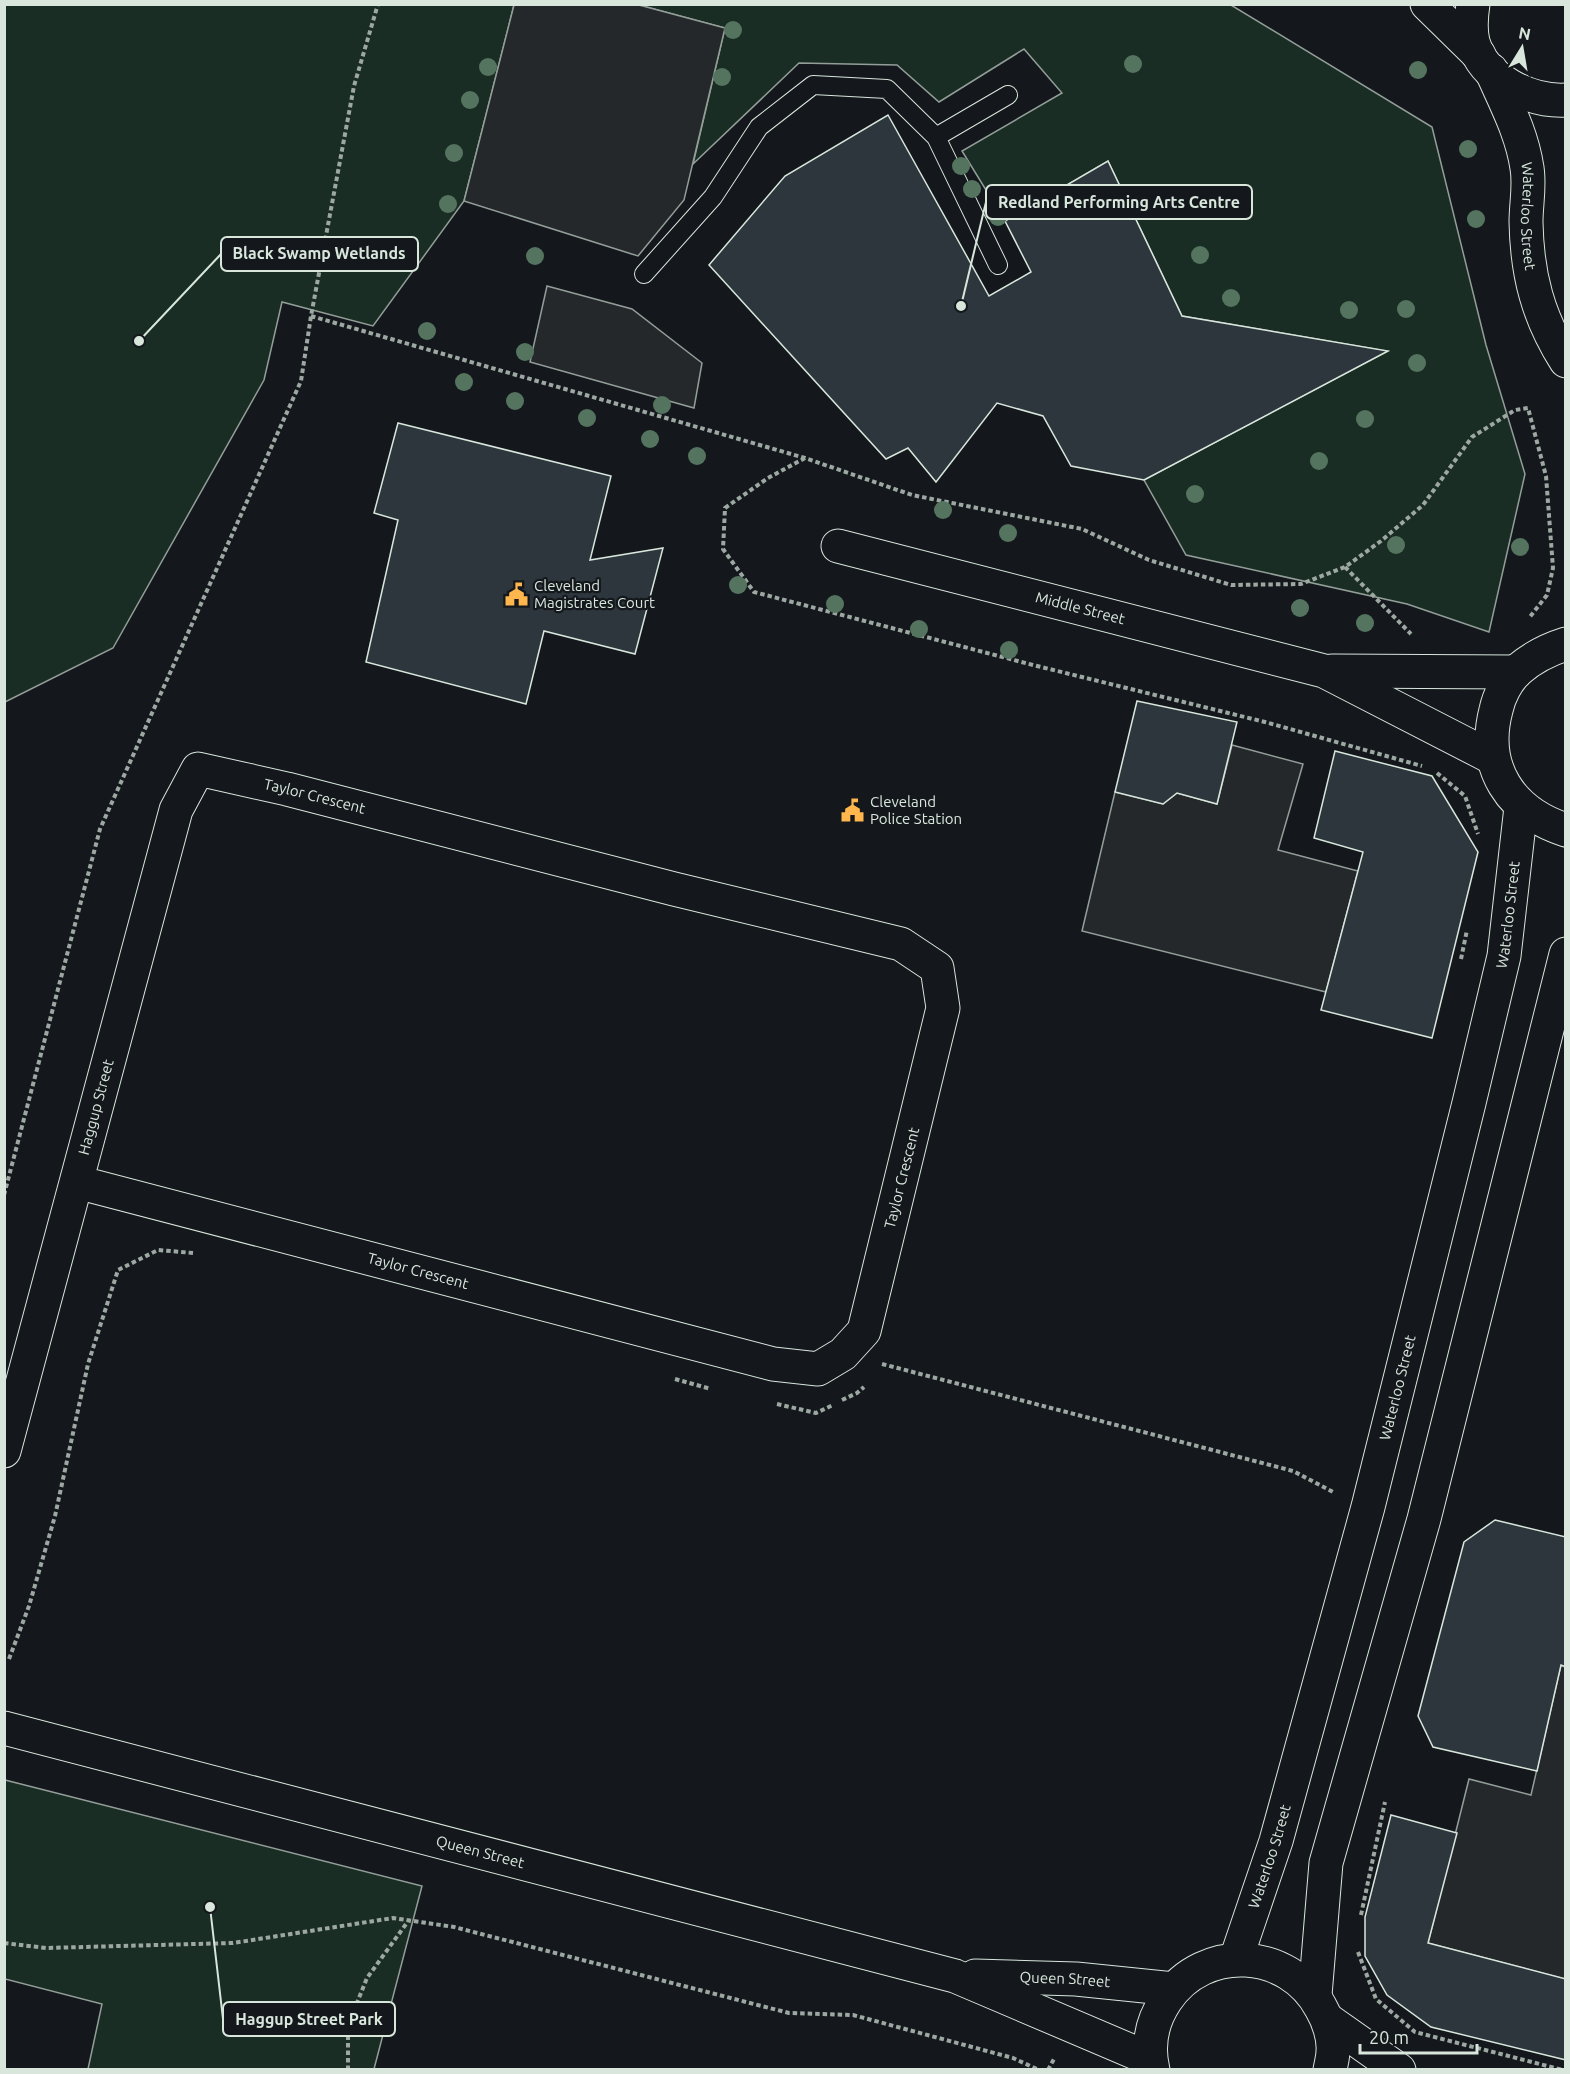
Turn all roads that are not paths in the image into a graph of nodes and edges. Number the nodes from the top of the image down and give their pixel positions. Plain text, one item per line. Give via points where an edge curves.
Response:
1 (1427, 4) edge
2 (1473, 4) edge
3 (1485, 63) junction
4 (1008, 95) dead end
5 (1566, 100) edge
6 (936, 137) junction
7 (998, 265) dead end
8 (644, 274) dead end
9 (1566, 361) edge
10 (838, 546) dead end
11 (1566, 644) edge
12 (1324, 671) junction
13 (1516, 672) junction
14 (1493, 758) junction
15 (198, 768) joint
16 (1521, 807) junction
17 (1566, 830) edge
18 (1566, 954) edge
19 (76, 1182) junction
20 (4, 1450) edge
21 (4, 1728) edge
22 (1236, 1959) junction
23 (955, 1976) junction
24 (1173, 1989) junction
25 (1321, 2007) junction
26 (1152, 2064) edge
27 (1330, 2070) edge
28 (1399, 2070) edge

1 - 3 main road
2 - 3 main road, Waterloo Street via 1470,25
3 - 5 main road via 1523,93
3 - 9 main road, Waterloo Street via 1524,150 1529,186 1527,249 1536,302
4 - 6 lane
6 - 7 lane
6 - 8 lane via 887,89 813,84 759,127 712,197
10 - 12 main road, Middle Street
11 - 13 main road via 1542,652
12 - 13 main road, Middle Street
12 - 14 main road, Middle Street
13 - 14 main road via 1499,698 1492,727
14 - 16 main road via 1503,784
15 - 19 main road, Haggup Street via 176,810
15 - 19 main road, Taylor Crescent via 901,944 937,968 943,1008 864,1331 843,1354 818,1369 773,1364
16 - 17 main road via 1545,823
16 - 22 main road, Waterloo Street via 1504,956 1368,1507 1276,1842
18 - 25 main road via 1424,1519 1326,1863
19 - 20 main road, Haggup Street
21 - 23 main road, Queen Street
22 - 24 main road via 1213,1963 1192,1973
22 - 25 main road via 1266,1962 1293,1974
23 - 24 main road, Queen Street via 1076,1979
23 - 26 main road, Queen Street
24 - 26 main road via 1151,2033
25 - 27 main road via 1334,2049
25 - 28 main road

